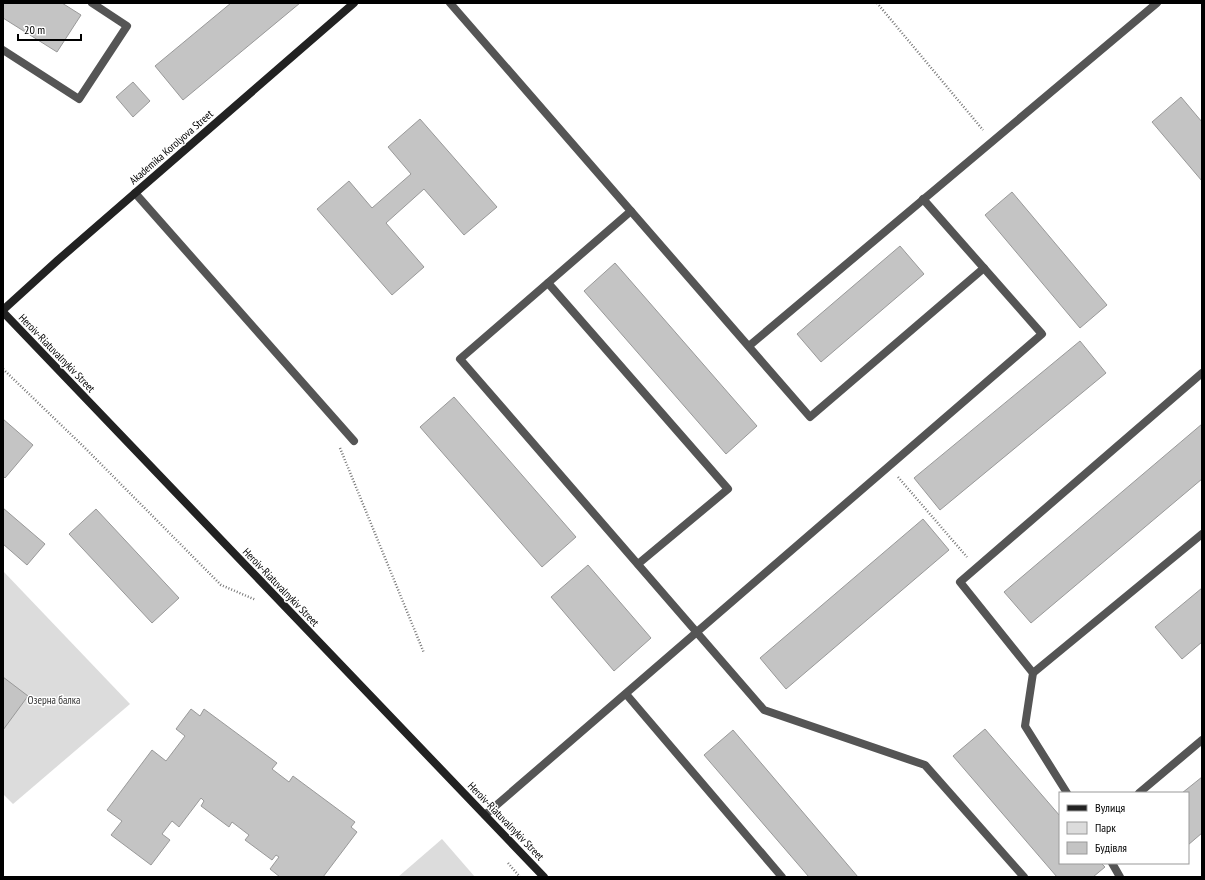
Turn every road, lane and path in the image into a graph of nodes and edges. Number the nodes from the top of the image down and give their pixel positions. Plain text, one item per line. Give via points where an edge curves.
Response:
1 (92, 3) edge
2 (354, 3) edge
3 (450, 3) edge
4 (878, 3) edge
5 (1157, 3) edge
6 (3, 50) edge
7 (993, 141) junction
8 (135, 193) junction
9 (923, 199) junction
10 (631, 211) junction
11 (984, 268) junction
12 (548, 283) junction
13 (3, 311) edge
14 (749, 346) junction
15 (3, 369) edge
16 (1202, 373) edge
17 (336, 441) dead end
18 (354, 441) dead end
19 (889, 466) junction
20 (1202, 534) edge
21 (638, 564) junction
22 (976, 568) junction
23 (259, 601) dead end
24 (697, 632) junction
25 (424, 653) dead end
26 (1033, 673) junction
27 (626, 694) junction
28 (1202, 740) edge
29 (1067, 792) edge
30 (1140, 792) edge
31 (485, 815) junction
32 (1113, 864) edge
33 (544, 877) edge
34 (782, 877) edge
35 (1024, 877) edge
36 (1120, 877) edge

1 - 6 lane via 127,26 79,99
2 - 8 main road, Akademika Korolyova Street
3 - 10 lane
4 - 7 path
5 - 7 lane
7 - 9 lane
8 - 13 main road, Akademika Korolyova Street
8 - 18 lane
9 - 11 lane
9 - 14 lane
10 - 12 lane
10 - 14 lane
11 - 14 lane via 810,417
11 - 19 lane via 1042,334
12 - 21 lane via 460,359
12 - 21 lane via 728,489
13 - 31 main road, Heroiv-Riatuvalnykiv Street
15 - 23 path via 221,585
16 - 22 lane
17 - 25 path
19 - 22 path
19 - 24 lane
20 - 26 lane
21 - 24 lane
22 - 26 lane via 960,582
24 - 27 lane
24 - 35 lane via 764,710 925,765
26 - 29 lane via 1025,726
27 - 31 lane
27 - 34 lane
28 - 30 lane
31 - 33 main road, Heroiv-Riatuvalnykiv Street
32 - 36 lane

